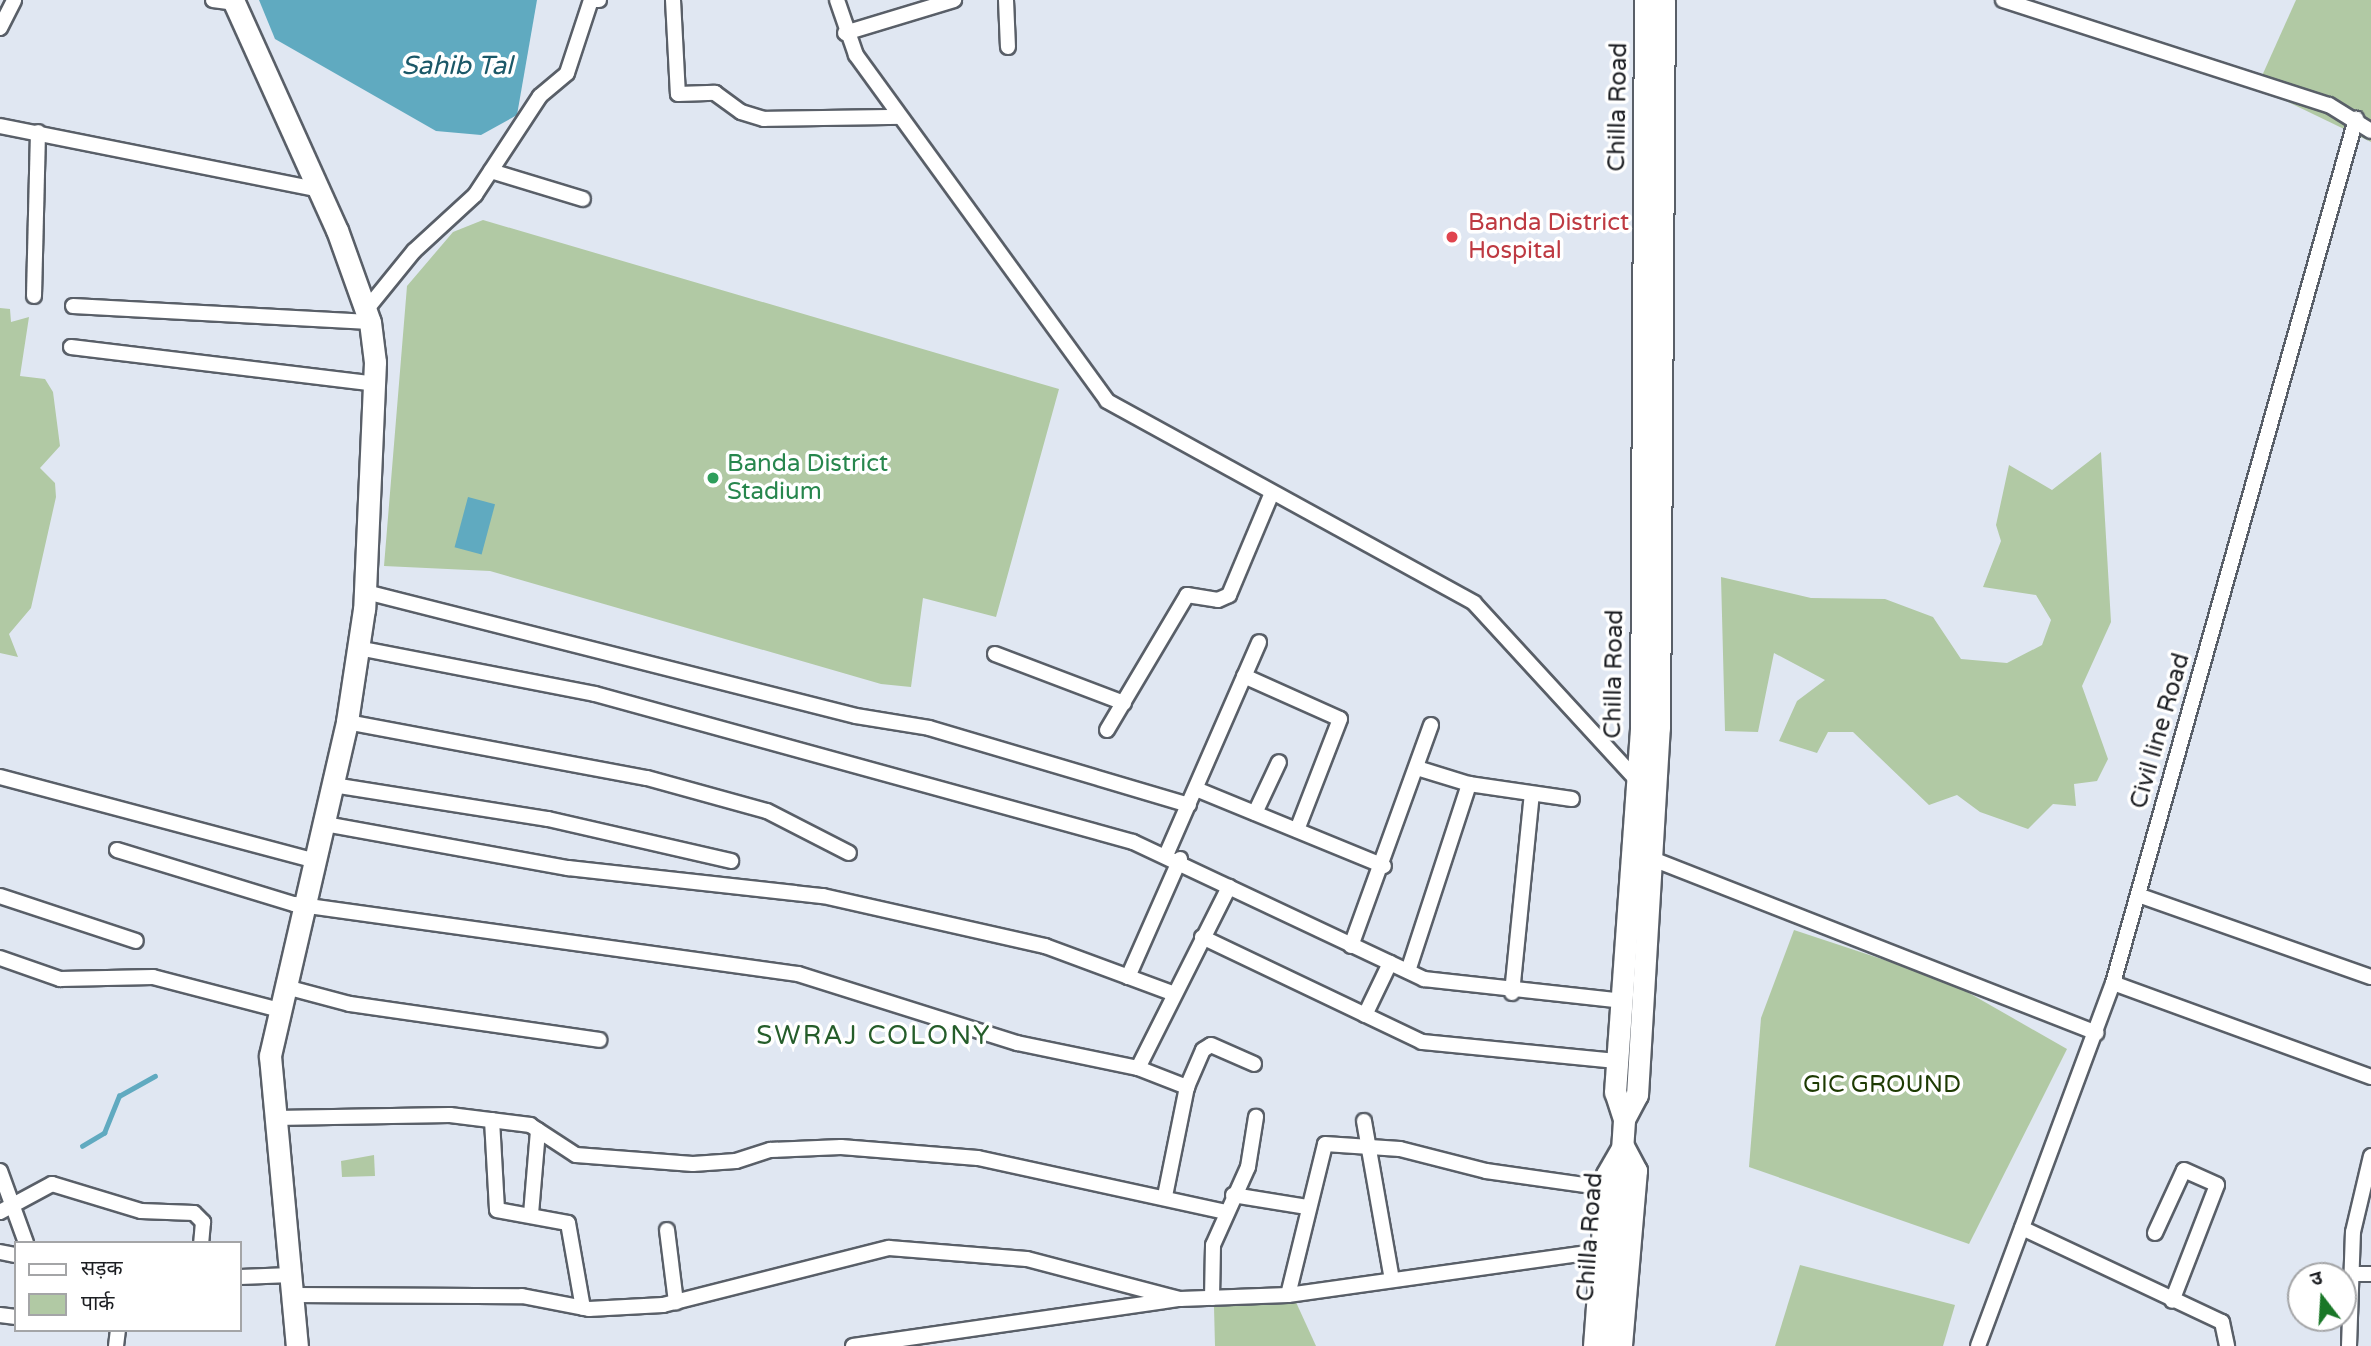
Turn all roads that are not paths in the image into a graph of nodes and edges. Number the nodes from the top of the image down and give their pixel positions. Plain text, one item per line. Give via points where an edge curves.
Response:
1 (14, 0) edge
2 (599, 0) edge
3 (673, 0) edge
4 (837, 0) edge
5 (954, 0) edge
6 (1006, 0) edge
7 (1645, 0) edge
8 (1664, 0) edge
9 (2003, 0) edge
10 (227, 1) edge
11 (2, 24) edge
12 (845, 33) junction
13 (1008, 47) dead end
14 (898, 117) junction
15 (2356, 119) junction
16 (0, 126) edge
17 (2371, 131) edge
18 (38, 132) junction
19 (492, 172) junction
20 (321, 190) junction
21 (583, 199) dead end
22 (1653, 277) junction
23 (34, 296) dead end
24 (73, 306) dead end
25 (368, 316) junction
26 (71, 347) dead end
27 (375, 384) junction
28 (1271, 495) junction
29 (366, 592) junction
30 (1259, 642) dead end
31 (358, 648) junction
32 (995, 654) dead end
33 (1244, 676) junction
34 (1124, 703) junction
35 (347, 722) junction
36 (1431, 725) dead end
37 (1107, 730) dead end
38 (1279, 762) dead end
39 (1417, 768) junction
40 (0, 777) edge
41 (1637, 780) junction
42 (1469, 784) junction
43 (333, 785) junction
44 (1196, 789) junction
45 (1532, 794) junction
46 (1572, 799) dead end
47 (1189, 805) junction
48 (1255, 813) junction
49 (325, 824) junction
50 (1297, 830) junction
51 (117, 850) dead end
52 (849, 853) dead end
53 (1643, 855) junction
54 (1174, 856) junction
55 (316, 860) junction
56 (731, 861) dead end
57 (1384, 866) junction
58 (1229, 887) junction
59 (2138, 895) junction
60 (0, 896) edge
61 (306, 906) junction
62 (1202, 937) junction
63 (136, 941) dead end
64 (1351, 946) junction
65 (0, 958) edge
66 (1390, 963) junction
67 (1408, 971) junction
68 (1128, 977) junction
69 (2371, 977) edge
70 (2113, 984) junction
71 (286, 988) junction
72 (1172, 993) junction
73 (1513, 993) junction
74 (1624, 1001) junction
75 (280, 1010) junction
76 (1365, 1016) junction
77 (2097, 1032) junction
78 (599, 1041) dead end
79 (1617, 1061) junction
80 (1254, 1064) dead end
81 (1138, 1068) junction
82 (2371, 1077) edge
83 (1187, 1087) junction
84 (1256, 1117) dead end
85 (275, 1118) junction
86 (1624, 1119) junction
87 (492, 1121) junction
88 (1364, 1121) dead end
89 (538, 1130) junction
90 (1623, 1144) junction
91 (1367, 1148) junction
92 (2370, 1162) edge
93 (0, 1171) edge
94 (1612, 1190) junction
95 (1233, 1195) junction
96 (1165, 1196) junction
97 (13, 1204) junction
98 (1307, 1208) junction
99 (0, 1212) edge
100 (1225, 1212) junction
101 (531, 1214) junction
102 (2022, 1228) junction
103 (667, 1230) dead end
104 (2155, 1233) dead end
105 (25, 1241) edge
106 (201, 1241) edge
107 (1602, 1251) junction
108 (2352, 1262) edge
109 (242, 1277) edge
110 (1392, 1279) junction
111 (292, 1285) junction
112 (1288, 1295) junction
113 (1212, 1298) junction
114 (1180, 1299) junction
115 (2172, 1301) junction
116 (676, 1302) junction
117 (583, 1308) junction
118 (297, 1346) edge
119 (853, 1346) edge
120 (1593, 1346) edge
121 (1609, 1346) edge
122 (1622, 1346) edge
123 (1978, 1346) edge
124 (2227, 1346) edge

1 - 11 street
2 - 19 street via 591,0 567,73 540,96
3 - 14 street via 678,94 715,93 740,112 764,119
4 - 12 street
5 - 12 street
6 - 13 street
7 - 22 main road, Chilla Road
8 - 22 main road
9 - 15 street
10 - 20 main road
12 - 14 street
14 - 28 street via 1107,401
15 - 17 street
15 - 59 street, Civil line Road
16 - 18 street
18 - 20 street
18 - 23 street
19 - 21 street
19 - 25 street
20 - 25 main road
22 - 41 main road, Chilla Road
22 - 53 main road
24 - 25 street
25 - 27 main road
26 - 27 street
27 - 29 main road
28 - 34 street via 1229,595 1219,600 1186,595
28 - 41 street via 1474,603
29 - 31 main road
29 - 47 street via 856,716 929,728
30 - 33 street
31 - 35 main road
31 - 54 street via 595,694 815,750
32 - 34 street
33 - 44 street
33 - 50 street via 1340,719
34 - 37 street
35 - 43 main road
35 - 52 street via 647,778 767,811
36 - 39 street
38 - 48 street
39 - 42 street
39 - 57 street
40 - 55 street
41 - 53 main road, Chilla Road
42 - 45 street
42 - 67 street
43 - 49 main road
43 - 56 street via 548,819
44 - 47 street
44 - 48 street
45 - 46 street
45 - 73 street
47 - 54 street
48 - 50 street
49 - 55 main road
49 - 68 street via 568,868 823,896 1002,934
50 - 57 street
51 - 61 street
53 - 74 main road, Chilla Road
53 - 77 street
53 - 86 main road via 1637,1095
54 - 58 street
54 - 68 street
55 - 61 main road
57 - 64 street
58 - 62 street
58 - 64 street
59 - 69 street
59 - 70 street, Civil line Road
60 - 63 street
61 - 71 main road
61 - 81 street via 798,974 1038,1049
62 - 72 street
62 - 76 street
64 - 66 street
65 - 75 street via 60,979 153,976
66 - 67 street
66 - 76 street
67 - 73 street
68 - 72 street
70 - 77 street, Civil line Road
70 - 82 street
71 - 75 main road
71 - 78 street via 350,1004
72 - 81 street
73 - 74 street
74 - 79 main road, Chilla Road
75 - 85 main road via 269,1067
76 - 79 street via 1422,1042
77 - 102 street, Civil line Road
79 - 86 main road, Chilla Road via 1615,1092
80 - 83 street via 1206,1047
81 - 83 street
83 - 96 street
84 - 95 street via 1248,1167
85 - 87 street via 419,1114
85 - 111 main road
86 - 90 main road, Chilla Road
87 - 89 street
87 - 101 street via 497,1210
88 - 91 street
89 - 96 street via 576,1155 723,1164 770,1150 841,1147 978,1158
89 - 101 street
90 - 94 main road, Chilla Road
90 - 122 street via 1637,1170
91 - 94 street
91 - 98 street via 1320,1147
91 - 110 street
92 - 108 street via 2357,1200
93 - 97 street
94 - 107 street
94 - 121 main road, Chilla Road
95 - 98 street
95 - 100 street
96 - 100 street
97 - 99 street
97 - 105 street
97 - 106 street via 52,1185 141,1211 194,1213 203,1222
98 - 112 street
100 - 113 street via 1213,1245
101 - 117 street via 572,1228
102 - 115 street
102 - 123 street, Civil line Road
103 - 116 street
104 - 115 street via 2184,1170 2217,1185
107 - 110 street
107 - 120 street
109 - 111 street
110 - 112 street
111 - 117 street via 522,1296
111 - 118 main road
112 - 113 street
113 - 114 street
114 - 116 street via 1027,1259 889,1248
114 - 119 street
115 - 124 street via 2222,1322
116 - 117 street

